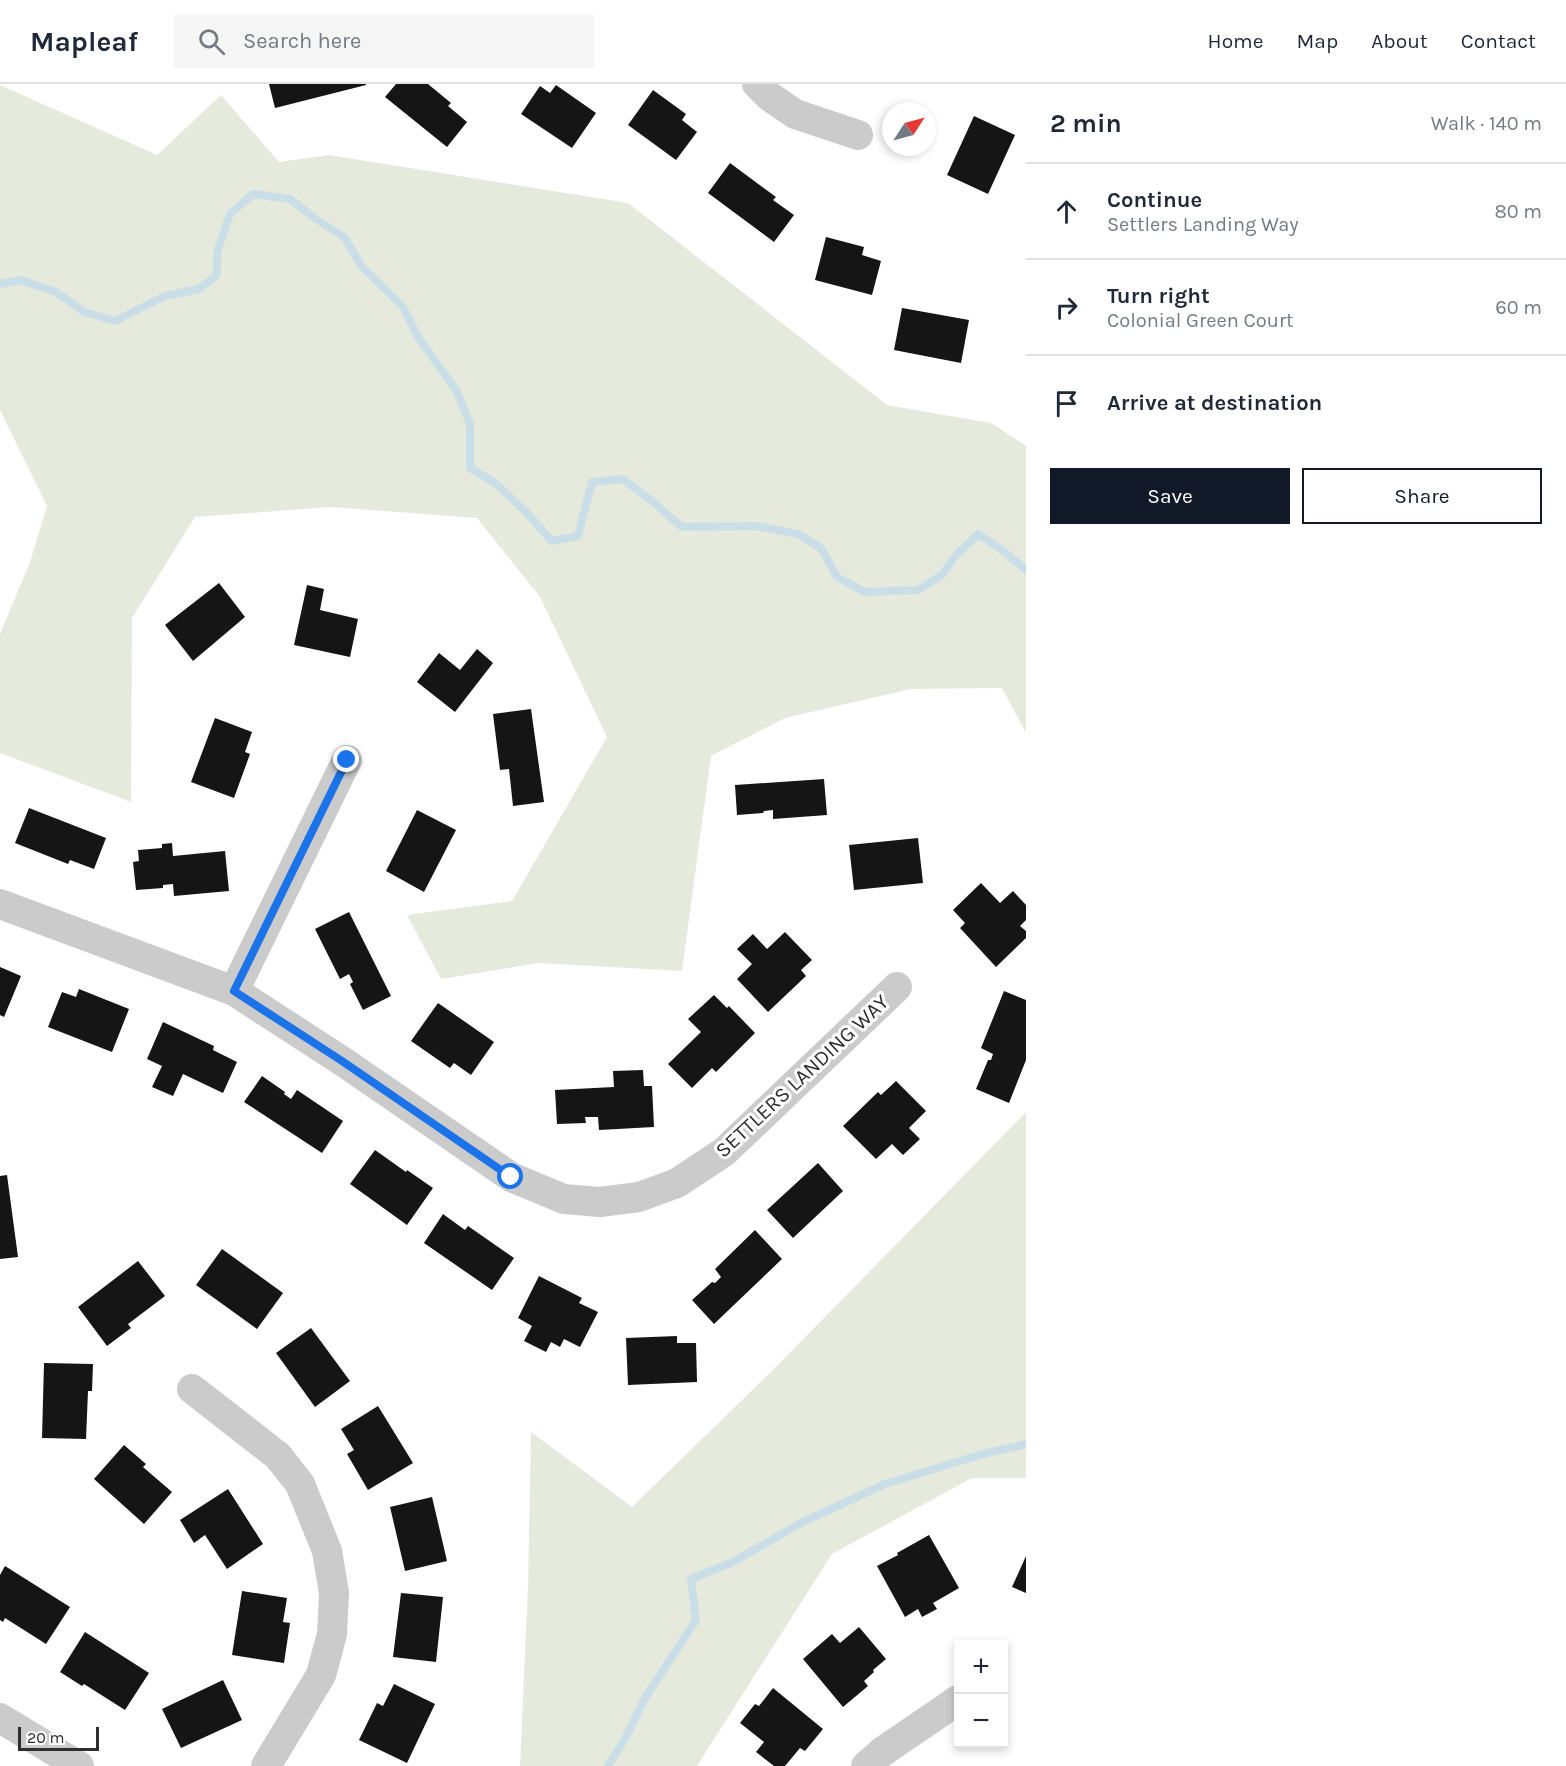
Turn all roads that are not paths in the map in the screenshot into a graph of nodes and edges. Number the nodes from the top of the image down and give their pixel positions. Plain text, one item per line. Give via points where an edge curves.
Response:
1 (757, 84) edge
2 (858, 135) dead end
3 (347, 760) dead end
4 (0, 904) edge
5 (897, 987) dead end
6 (234, 991) junction
7 (192, 1389) dead end
8 (954, 1703) edge
9 (0, 1718) edge
10 (79, 1766) edge
11 (267, 1766) edge
12 (866, 1766) edge

1 - 2 street via 795,114
3 - 6 street
4 - 6 street, SETTLERS LANDING WAY
5 - 6 street, SETTLERS LANDING WAY via 724,1152 676,1183 639,1197 600,1202 564,1199 511,1177
7 - 11 street via 278,1456 300,1484 327,1551 334,1593 332,1634 321,1675
8 - 12 street
9 - 10 street

